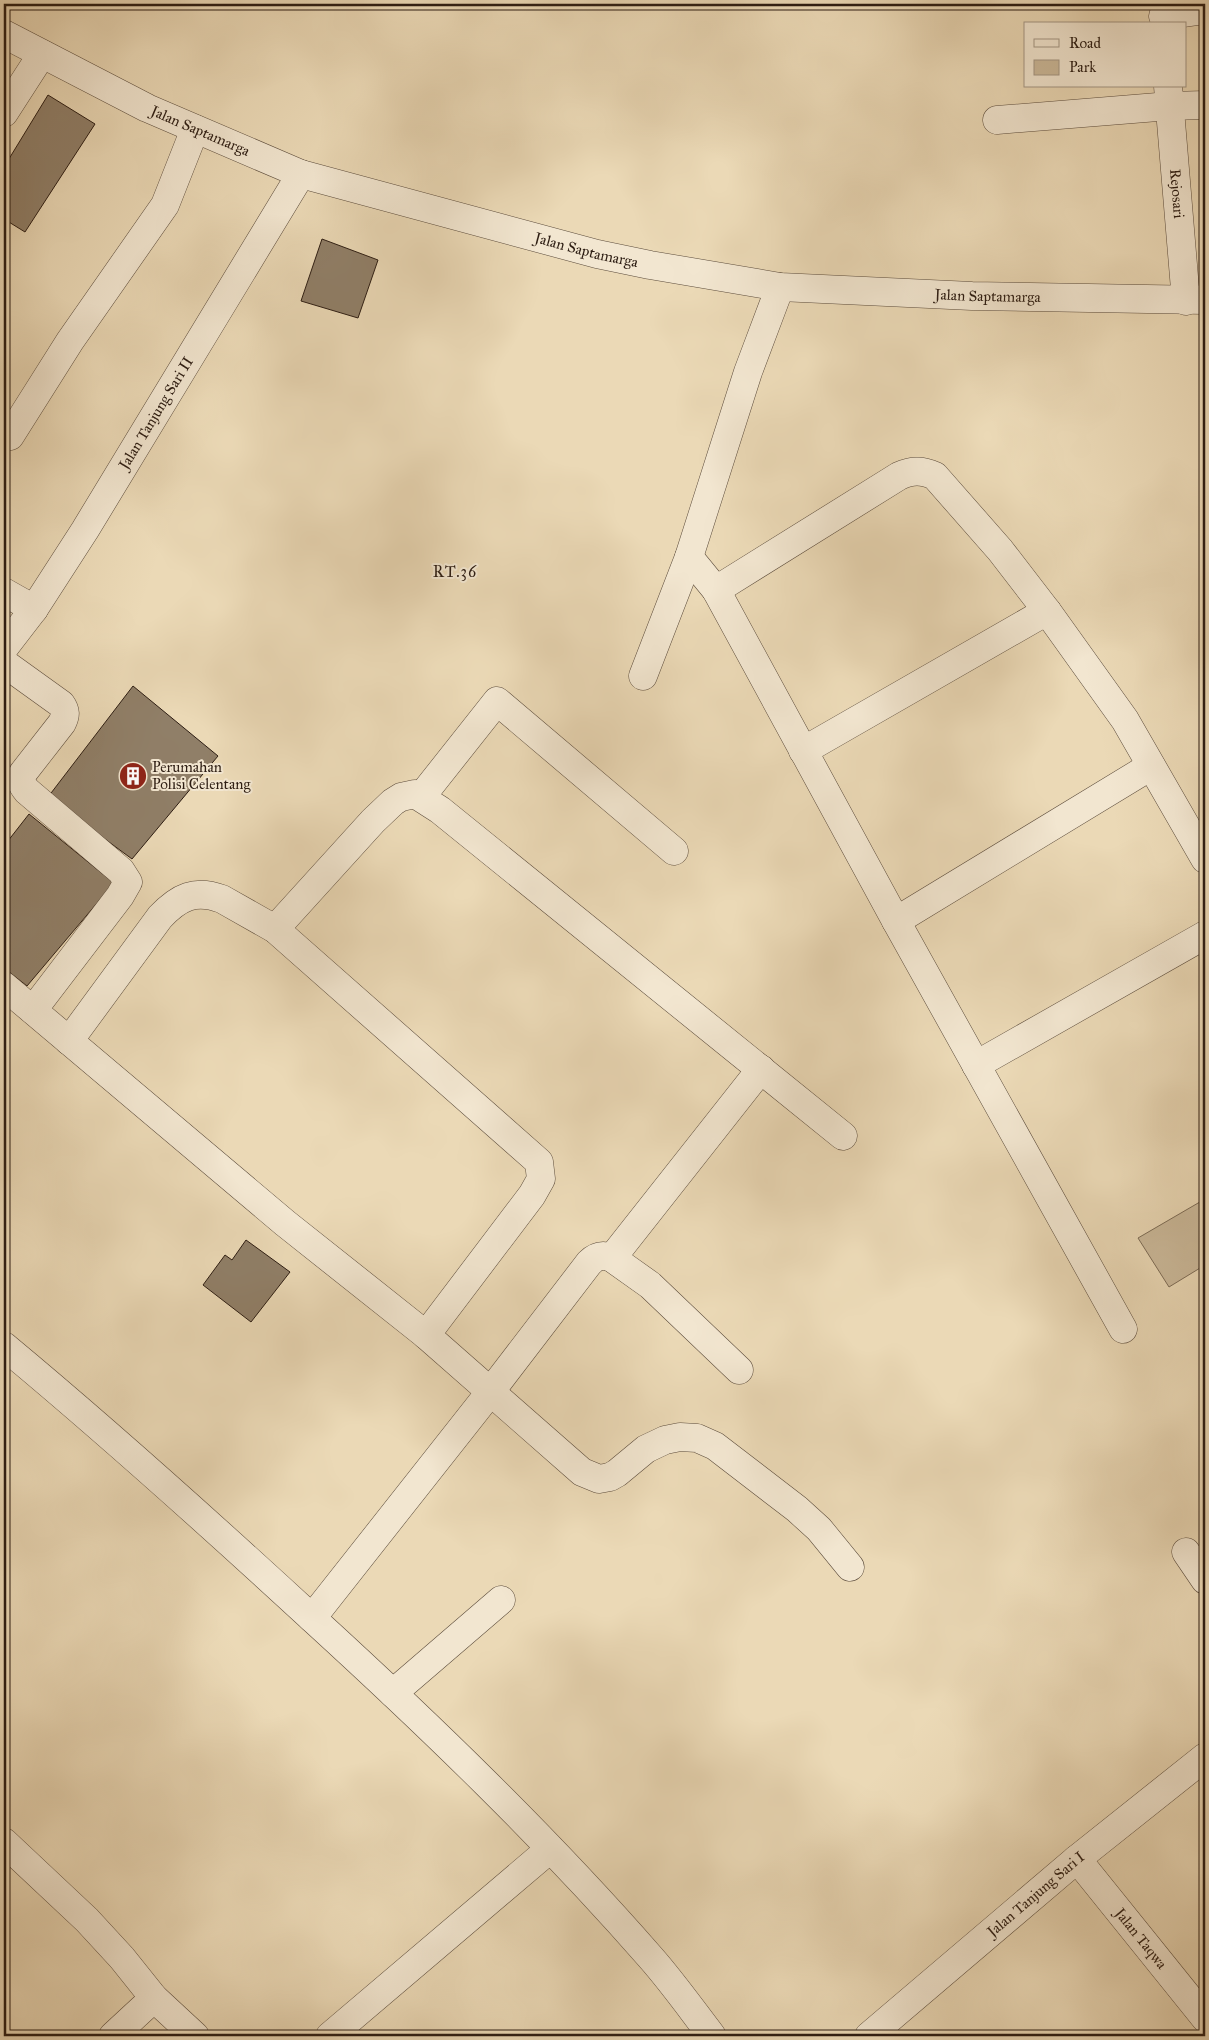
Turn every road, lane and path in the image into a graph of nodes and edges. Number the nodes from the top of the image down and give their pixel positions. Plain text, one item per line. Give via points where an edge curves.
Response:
1 (1205, 10) edge
2 (1160, 15) edge
3 (4, 34) edge
4 (42, 54) junction
5 (1169, 96) edge
6 (1205, 105) edge
7 (4, 113) edge
8 (998, 120) dead end
9 (195, 129) junction
10 (301, 174) junction
11 (780, 287) junction
12 (1195, 301) edge
13 (10, 436) dead end
14 (689, 557) junction
15 (716, 590) junction
16 (4, 592) edge
17 (34, 609) junction
18 (1047, 611) junction
19 (4, 648) edge
20 (4, 663) edge
21 (643, 676) dead end
22 (802, 751) junction
23 (1151, 766) junction
24 (421, 797) junction
25 (674, 851) dead end
26 (1205, 859) edge
27 (896, 921) junction
28 (275, 929) junction
29 (1205, 935) edge
30 (4, 986) edge
31 (33, 1010) junction
32 (69, 1041) junction
33 (976, 1065) junction
34 (762, 1069) junction
35 (843, 1136) dead end
36 (612, 1258) junction
37 (1124, 1329) dead end
38 (426, 1335) junction
39 (4, 1346) edge
40 (739, 1370) dead end
41 (491, 1391) junction
42 (1186, 1552) dead end
43 (850, 1567) dead end
44 (1205, 1580) edge
45 (501, 1600) dead end
46 (312, 1618) junction
47 (393, 1693) junction
48 (1205, 1757) edge
49 (4, 1842) edge
50 (550, 1849) junction
51 (1077, 1859) junction
52 (154, 1998) junction
53 (1205, 2018) edge
54 (113, 2036) edge
55 (195, 2036) edge
56 (330, 2036) edge
57 (712, 2036) edge
58 (869, 2036) edge

1 - 2 street
3 - 4 street, Jalan Saptamarga
4 - 7 street
4 - 9 street, Jalan Saptamarga
5 - 6 street
5 - 8 street
5 - 12 street, Rejosari
9 - 10 street, Jalan Saptamarga
9 - 13 street via 165,205 70,341
10 - 11 street, Jalan Saptamarga via 597,254
10 - 17 street, Jalan Tanjung Sari II
11 - 12 street, Jalan Saptamarga via 972,296
11 - 14 street via 748,372
14 - 15 street
14 - 21 street
15 - 18 street via 899,476 918,471 940,480
15 - 22 street
16 - 17 street
17 - 19 street, Jalan Tanjung Sari II
18 - 22 street
18 - 23 street via 1125,720
20 - 31 street via 65,710 62,723 23,773 23,786 121,872 128,882
22 - 27 street
23 - 26 street
23 - 27 street
24 - 25 street via 497,701
24 - 28 street via 408,794 393,802
24 - 34 street
27 - 33 street
28 - 32 street via 212,895 196,894 180,900 160,917
28 - 38 street via 539,1162 541,1179 532,1194
29 - 33 street
30 - 31 street
31 - 32 street
32 - 38 street via 278,1217
33 - 37 street
34 - 35 street
34 - 36 street
36 - 40 street via 650,1284
36 - 41 street via 597,1256 588,1263
38 - 41 street
39 - 46 street via 213,1527
41 - 43 street via 582,1472 593,1478 617,1473 646,1449 665,1440 697,1438 715,1446 797,1509 819,1529
41 - 46 street
42 - 44 street
45 - 47 street
46 - 47 street
47 - 50 street
48 - 51 street, Jalan Tanjung Sari I
49 - 52 street via 87,1920
50 - 56 street
50 - 57 street via 652,1959
51 - 53 street, Jalan Taqwa
51 - 58 street, Jalan Tanjung Sari I
52 - 54 street
52 - 55 street

